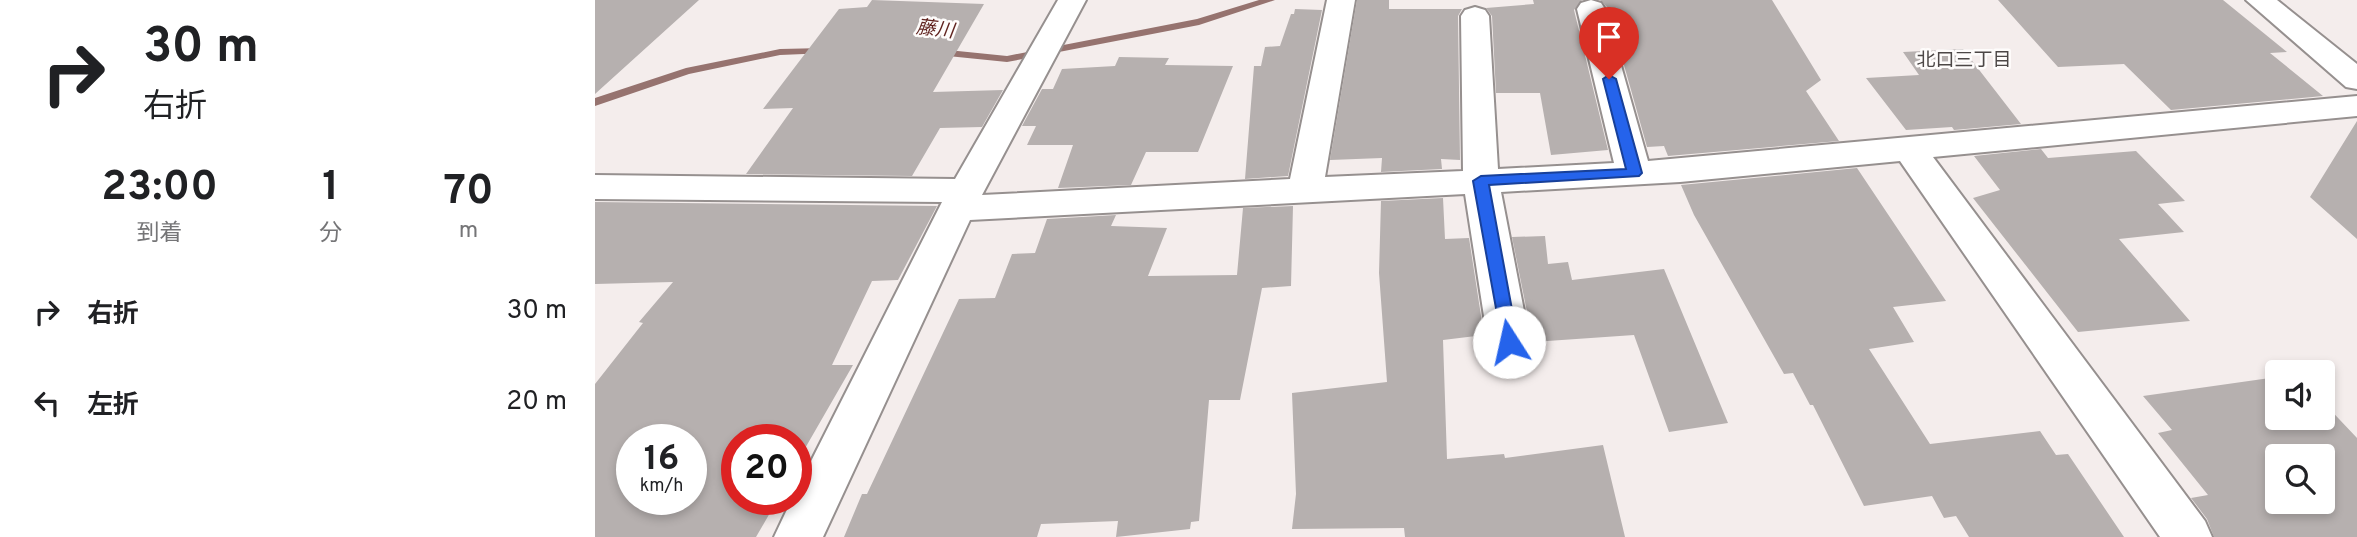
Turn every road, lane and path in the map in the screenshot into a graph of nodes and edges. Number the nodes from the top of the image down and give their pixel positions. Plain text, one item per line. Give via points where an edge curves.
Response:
1 (1072, 0) edge
2 (1341, 0) edge
3 (2260, 0) edge
4 (1591, 9) dead end
5 (1475, 16) dead end
6 (2357, 80) edge
7 (2357, 106) edge
8 (1909, 149) junction
9 (1634, 173) junction
10 (1481, 181) junction
11 (595, 187) edge
12 (1305, 190) junction
13 (961, 200) junction
14 (1509, 342) dead end
15 (798, 537) edge
16 (2189, 537) edge

1 - 13 street
2 - 12 street
3 - 6 street
4 - 9 street
5 - 10 street
7 - 8 street
8 - 9 street
8 - 16 street
9 - 10 street
10 - 12 street
10 - 14 street
11 - 13 street via 689,186
12 - 13 street
13 - 15 street

